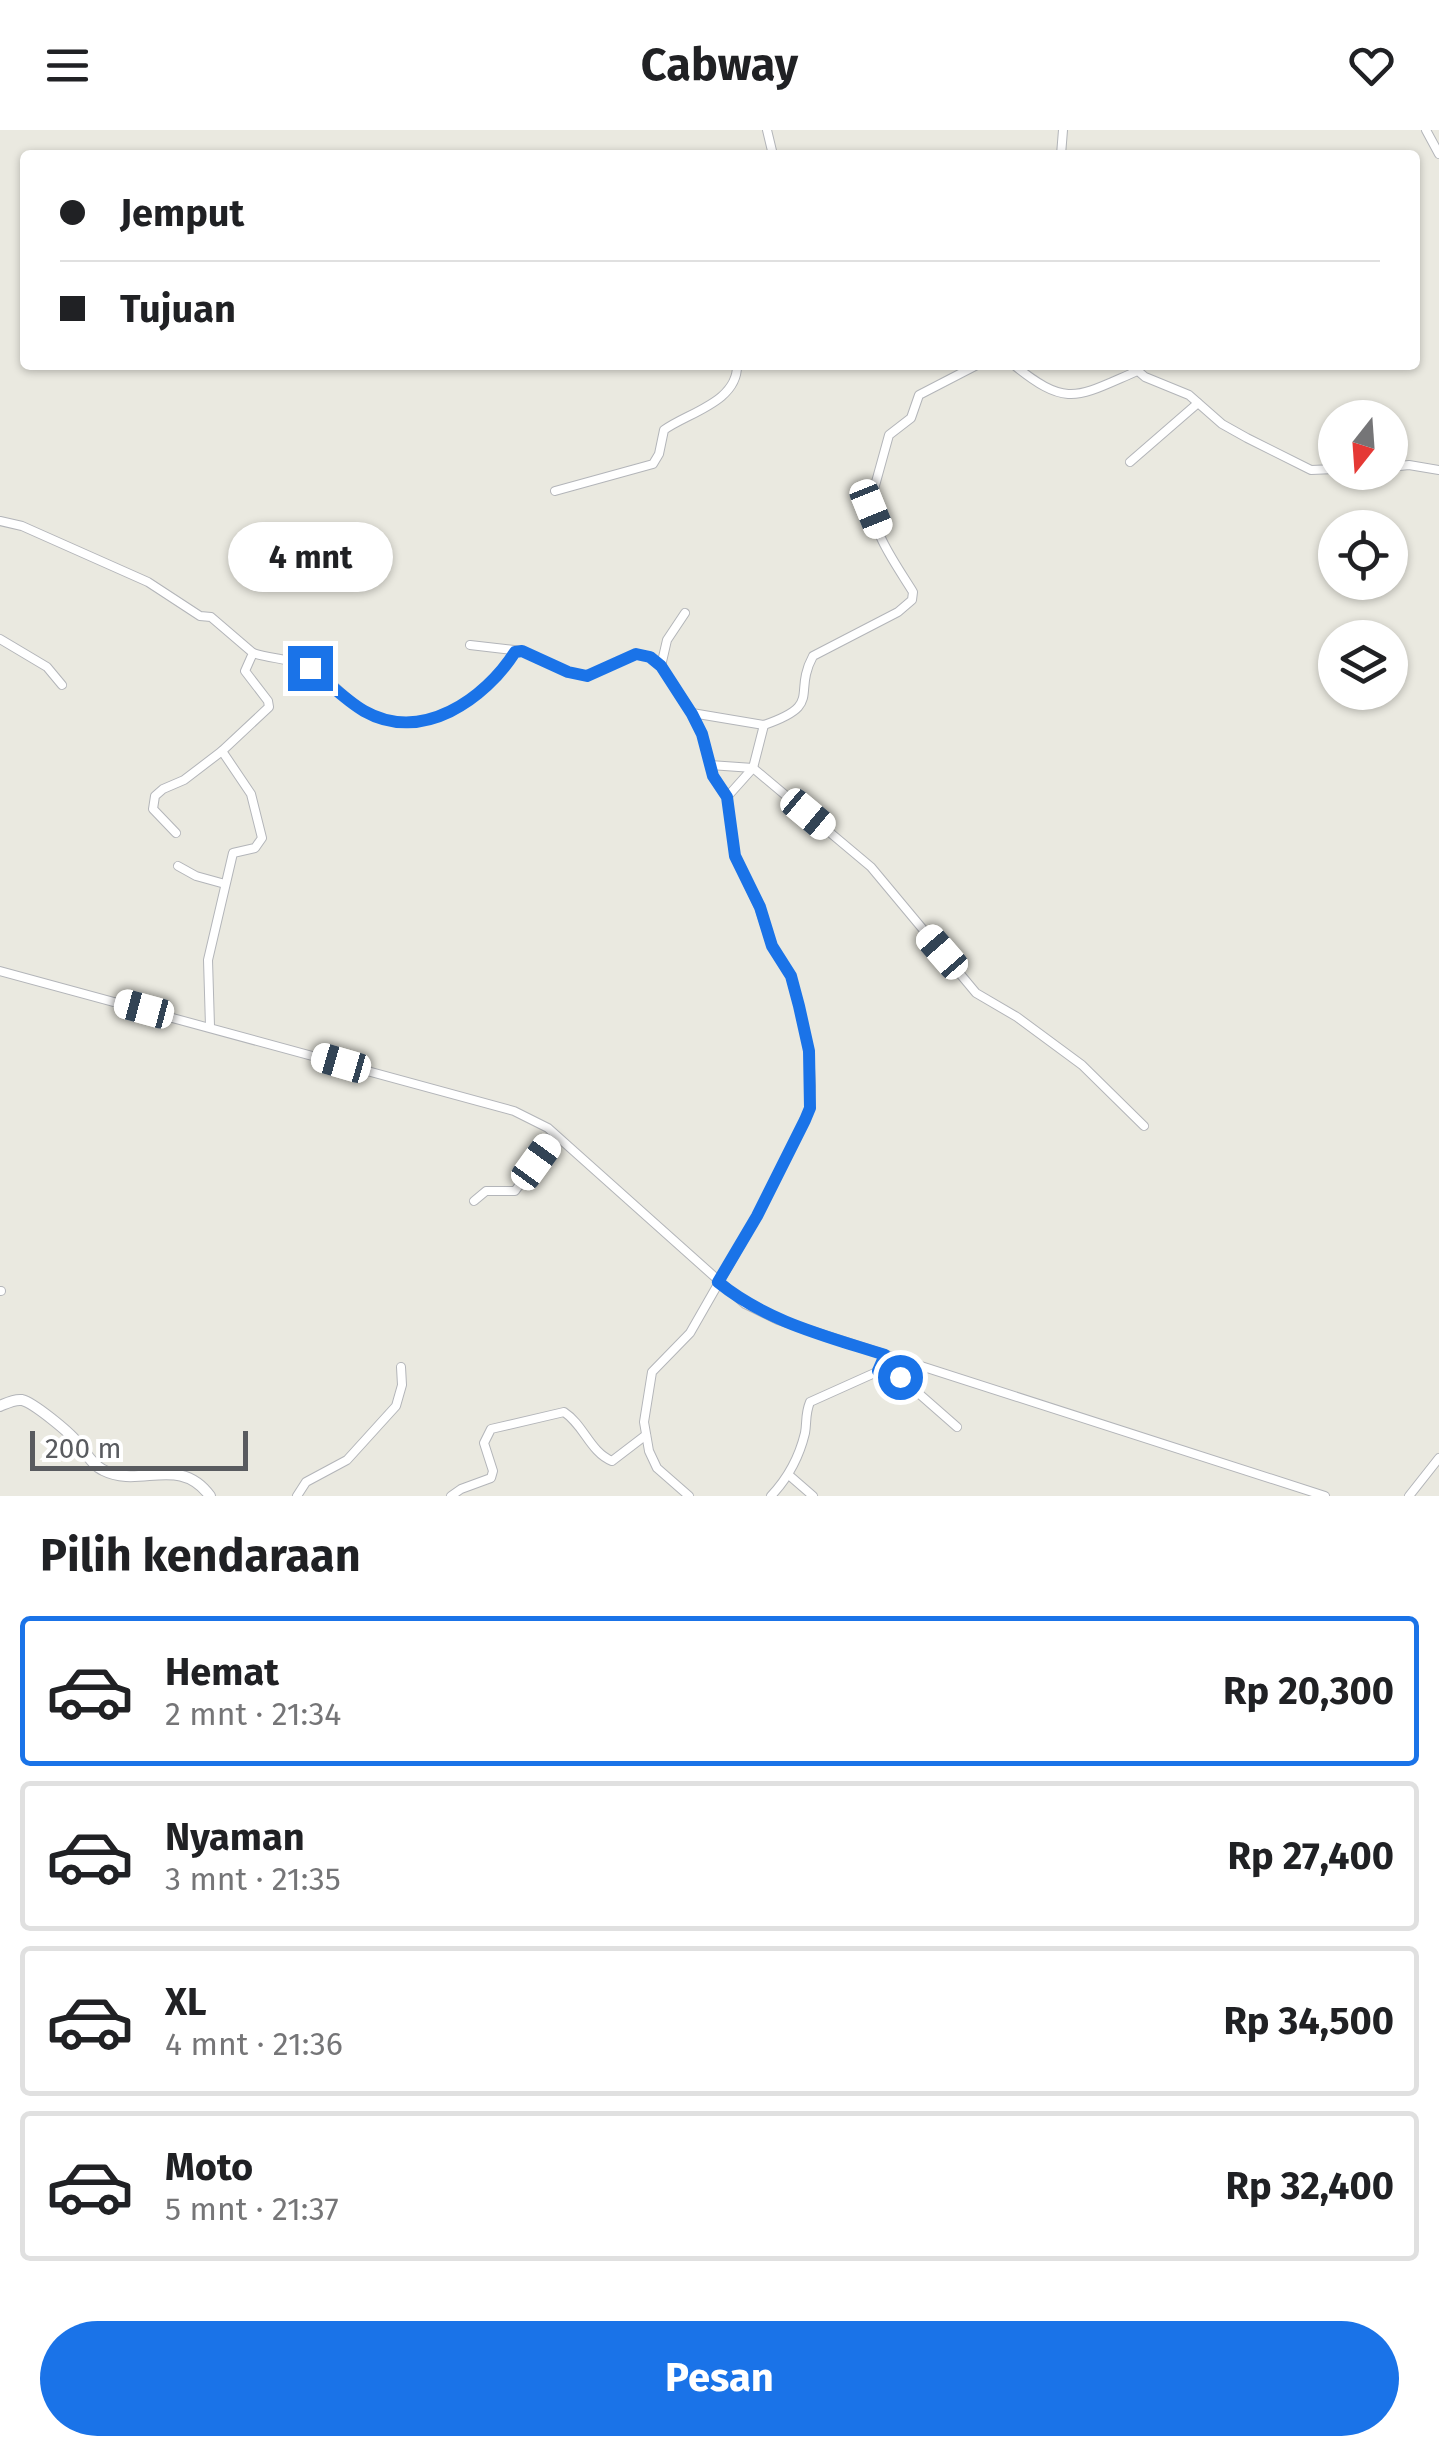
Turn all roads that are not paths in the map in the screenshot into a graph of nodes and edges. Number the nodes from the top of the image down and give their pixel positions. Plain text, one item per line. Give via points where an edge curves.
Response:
1 (1426, 130) edge
2 (1439, 154) edge
3 (737, 370) edge
4 (968, 370) edge
5 (1020, 370) edge
6 (1129, 370) edge
7 (1137, 370) edge
8 (1198, 403) junction
9 (1130, 462) dead end
10 (1408, 465) edge
11 (1318, 470) edge
12 (1439, 470) edge
13 (555, 490) dead end
14 (0, 521) edge
15 (685, 613) dead end
16 (0, 639) edge
17 (470, 645) dead end
18 (515, 652) junction
19 (253, 653) junction
20 (661, 666) junction
21 (62, 685) dead end
22 (692, 714) junction
23 (764, 725) junction
24 (222, 750) junction
25 (710, 764) junction
26 (754, 768) junction
27 (727, 797) junction
28 (176, 833) dead end
29 (178, 866) dead end
30 (225, 884) junction
31 (0, 971) edge
32 (210, 1026) junction
33 (1144, 1126) dead end
34 (556, 1136) junction
35 (474, 1202) dead end
36 (718, 1282) junction
37 (885, 1355) junction
38 (401, 1367) dead end
39 (878, 1371) junction
40 (0, 1406) edge
41 (958, 1427) dead end
42 (646, 1435) junction
43 (1439, 1458) edge
44 (790, 1476) junction
45 (210, 1496) edge
46 (297, 1496) edge
47 (452, 1496) edge
48 (689, 1496) edge
49 (771, 1496) edge
50 (812, 1496) edge
51 (1325, 1496) edge
52 (1409, 1496) edge

1 - 2 street
3 - 13 street via 716,400 664,430 653,464
4 - 23 street via 920,395 910,418 890,435 870,500 912,600 818,651 809,664 804,700
5 - 6 street via 1070,396
7 - 8 street
8 - 9 street
8 - 11 street via 1235,432
10 - 12 street
14 - 19 street via 148,582 211,618
15 - 20 street via 667,640
16 - 21 street via 47,667
17 - 18 street
18 - 19 street via 464,705 436,717 392,720 364,711 303,664
18 - 20 street via 583,675 636,654
19 - 24 street via 244,672 269,708
20 - 22 street
22 - 23 street
22 - 25 street
23 - 26 street
24 - 28 street via 155,796 152,809
24 - 30 street via 251,794 262,838 255,848 231,856
25 - 26 street
25 - 27 street
26 - 27 street
26 - 33 street via 871,867 976,993 1082,1065
27 - 36 street via 735,856 791,976 811,1086 805,1120
29 - 30 street
30 - 32 street via 208,960
31 - 32 street
32 - 34 street via 514,1111
34 - 35 street via 514,1190 486,1191
34 - 36 street
36 - 37 street via 778,1320
36 - 42 street via 690,1334 652,1372
37 - 39 street
37 - 51 street
38 - 46 street via 396,1406 347,1460 306,1482
39 - 41 street via 900,1377
39 - 44 street via 810,1402
40 - 45 street via 26,1401 74,1437 100,1470 118,1476 180,1474
42 - 47 street via 612,1461 564,1412 491,1428 484,1443 491,1478
42 - 48 street via 657,1468
43 - 52 street
44 - 49 street
44 - 50 street

